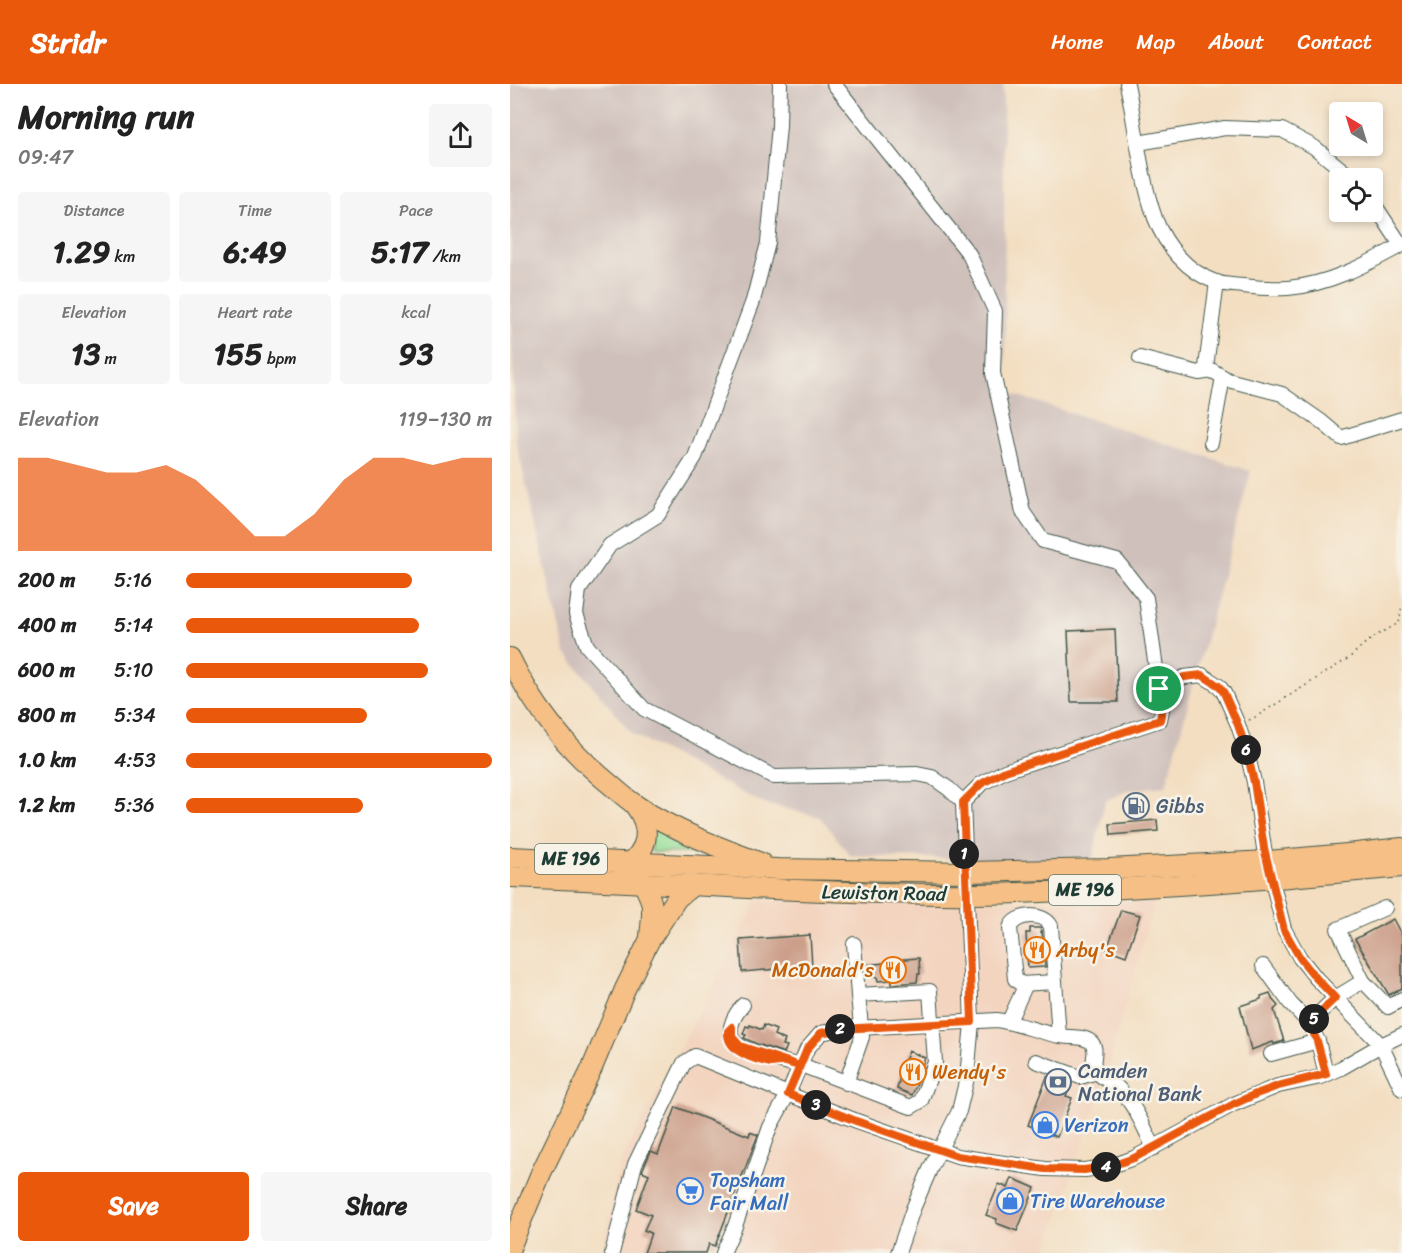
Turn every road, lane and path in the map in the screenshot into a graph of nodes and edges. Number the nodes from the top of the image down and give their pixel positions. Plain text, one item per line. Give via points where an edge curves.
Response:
1 (780, 84) edge
2 (834, 84) edge
3 (1127, 84) edge
4 (1138, 143) junction
5 (1340, 168) edge
6 (1383, 217) edge
7 (1402, 245) edge
8 (1217, 282) junction
9 (1140, 358) dead end
10 (1218, 374) junction
11 (1402, 419) edge
12 (1211, 442) dead end
13 (1402, 606) edge
14 (510, 658) edge
15 (1159, 689) junction
16 (1238, 725) junction
17 (963, 802) junction
18 (634, 804) junction
19 (1402, 848) edge
20 (510, 857) edge
21 (631, 862) junction
22 (1402, 867) edge
23 (778, 869) junction
24 (1270, 870) junction
25 (966, 872) junction
26 (510, 877) edge
27 (608, 880) junction
28 (643, 882) junction
29 (693, 885) junction
30 (966, 894) junction
31 (1385, 908) dead end
32 (649, 941) junction
33 (854, 944) dead end
34 (1263, 966) dead end
35 (1363, 981) junction
36 (1055, 982) junction
37 (1026, 984) junction
38 (858, 995) junction
39 (1335, 998) junction
40 (1402, 999) edge
41 (743, 1005) dead end
42 (972, 1022) junction
43 (1009, 1022) junction
44 (1309, 1023) junction
45 (932, 1024) junction
46 (860, 1028) junction
47 (1402, 1035) edge
48 (1059, 1036) junction
49 (1317, 1041) junction
50 (1381, 1045) junction
51 (1271, 1054) dead end
52 (1036, 1061) dead end
53 (800, 1065) junction
54 (1096, 1072) junction
55 (1326, 1074) junction
56 (846, 1083) junction
57 (1402, 1089) edge
58 (788, 1094) junction
59 (1154, 1148) junction
60 (939, 1150) junction
61 (510, 1248) edge
62 (612, 1253) edge
63 (723, 1253) edge
64 (898, 1253) edge

1 - 17 street via 768,243 753,301 695,457 658,515 610,545 579,590 576,614 587,646 644,709 774,777 917,774 933,777
2 - 15 street via 969,254 996,311 993,373 1023,512 1043,542 1117,561 1146,598
3 - 4 street
4 - 5 street via 1225,128 1282,130 1314,147
4 - 8 street via 1155,219 1171,248 1194,271
6 - 7 street
7 - 8 street via 1329,279 1290,288
8 - 10 street via 1206,367
9 - 10 street
10 - 11 street via 1282,394 1341,438
10 - 12 street
13 - 16 path via 1399,623
14 - 18 highway via 534,700 566,743
15 - 16 street via 1184,677 1202,675 1219,686
15 - 17 street via 1160,720 1005,771 981,784
16 - 24 street via 1254,782
17 - 25 street
18 - 21 highway via 646,833 642,851
18 - 23 highway via 701,840
19 - 24 highway, Lewiston Road / ME 196
20 - 21 highway, Lewiston Road / ME 196
21 - 23 highway, Lewiston Road / ME 196
21 - 27 highway
21 - 28 highway
22 - 24 highway, Lewiston Road / ME 196
23 - 25 highway, Lewiston Road / ME 196
24 - 25 highway, Lewiston Road / ME 196
24 - 30 highway, Lewiston Road / ME 196 via 1204,885
24 - 39 street via 1291,945
25 - 30 street
26 - 27 highway, Lewiston Road / ME 196
27 - 28 highway, Lewiston Road / ME 196
28 - 29 highway, Lewiston Road / ME 196
28 - 32 highway via 653,908
29 - 30 highway, Lewiston Road / ME 196 via 804,892
29 - 32 highway via 677,898
30 - 42 street
31 - 35 street via 1338,929
32 - 61 highway
33 - 38 street
34 - 44 street
35 - 39 street
35 - 40 street via 1388,1007
36 - 37 street
36 - 37 street via 1050,922 1037,916 1020,918 1010,928 1015,979
36 - 48 street
37 - 43 street
38 - 45 street via 930,991
38 - 46 street
39 - 44 street
39 - 50 street
41 - 53 street via 735,1013 732,1027 732,1037 740,1046
42 - 43 street
42 - 45 street
42 - 60 street via 967,1078 958,1112
43 - 48 street
44 - 49 street
45 - 46 street
45 - 56 street via 935,1062 921,1101 911,1107
46 - 53 street via 821,1033
46 - 56 street via 862,1037
47 - 50 street
48 - 54 street via 1093,1044
49 - 51 street
49 - 55 street
50 - 55 street
50 - 57 street
52 - 54 street via 1080,1077
53 - 56 street
53 - 58 street
54 - 59 street via 1128,1099
55 - 59 street via 1256,1094
58 - 60 street
58 - 62 street via 695,1056 684,1064 635,1164
58 - 63 street via 770,1127
59 - 60 street via 1111,1166 1084,1170 1045,1169
60 - 64 street

